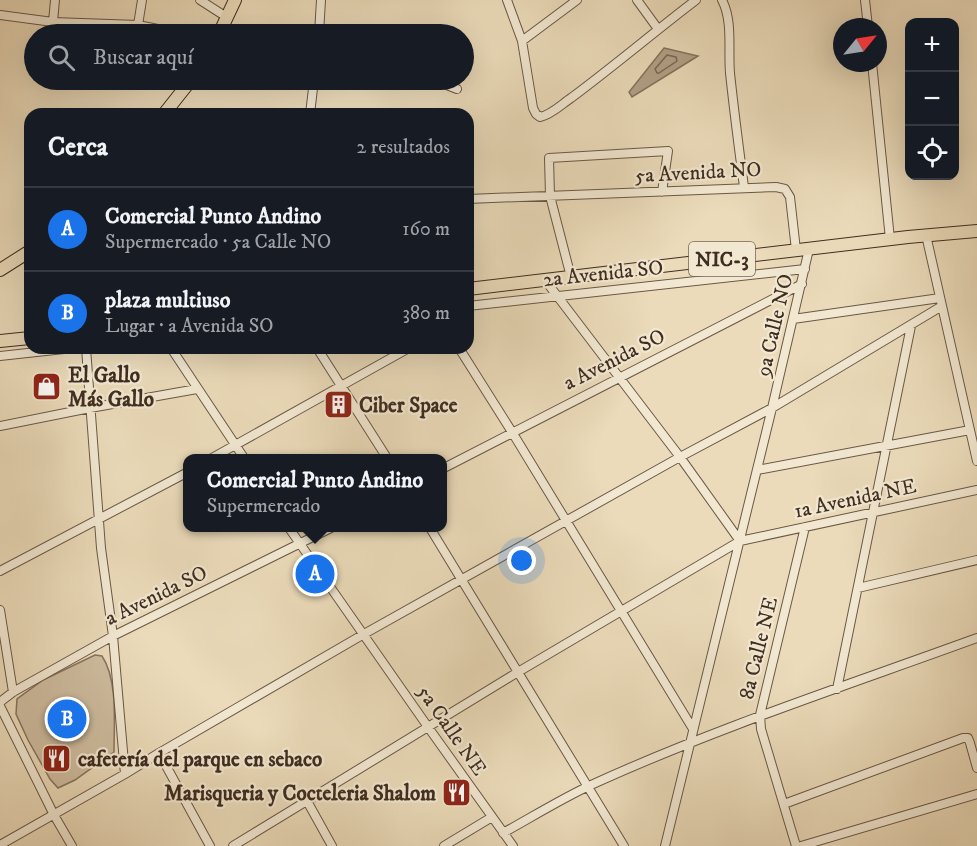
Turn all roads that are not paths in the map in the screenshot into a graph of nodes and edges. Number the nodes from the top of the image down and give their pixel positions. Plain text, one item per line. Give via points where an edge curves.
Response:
1 (56, 0) edge
2 (142, 0) edge
3 (200, 0) edge
4 (235, 0) edge
5 (321, 0) edge
6 (507, 0) edge
7 (577, 0) edge
8 (638, 0) edge
9 (696, 0) edge
10 (722, 0) edge
11 (865, 0) edge
12 (0, 15) edge
13 (228, 18) junction
14 (867, 18) edge
15 (53, 22) junction
16 (110, 24) edge
17 (138, 24) edge
18 (225, 24) edge
19 (320, 24) edge
20 (658, 29) junction
21 (522, 40) junction
22 (873, 72) edge
23 (182, 90) edge
24 (313, 90) edge
25 (169, 108) edge
26 (311, 108) edge
27 (744, 187) junction
28 (662, 192) junction
29 (550, 196) junction
30 (474, 199) edge
31 (977, 231) edge
32 (926, 235) junction
33 (890, 239) junction
34 (802, 250) junction
35 (24, 255) edge
36 (805, 269) junction
37 (0, 270) edge
38 (571, 277) junction
39 (545, 280) junction
40 (802, 284) junction
41 (474, 288) edge
42 (557, 296) junction
43 (941, 302) junction
44 (474, 305) edge
45 (793, 319) junction
46 (911, 326) junction
47 (24, 339) edge
48 (0, 341) edge
49 (24, 353) edge
50 (86, 354) edge
51 (175, 354) edge
52 (321, 354) edge
53 (398, 354) edge
54 (463, 354) edge
55 (0, 356) edge
56 (619, 377) junction
57 (341, 386) junction
58 (197, 389) junction
59 (90, 408) junction
60 (772, 408) junction
61 (0, 426) edge
62 (970, 430) junction
63 (512, 432) junction
64 (886, 445) junction
65 (236, 446) junction
66 (221, 454) edge
67 (241, 454) edge
68 (384, 454) edge
69 (680, 457) junction
70 (977, 461) edge
71 (447, 466) edge
72 (757, 470) junction
73 (183, 475) edge
74 (977, 490) edge
75 (873, 513) junction
76 (99, 518) junction
77 (566, 520) junction
78 (806, 527) junction
79 (292, 532) edge
80 (323, 532) edge
81 (432, 532) edge
82 (740, 541) junction
83 (300, 544) junction
84 (977, 560) edge
85 (0, 571) edge
86 (462, 580) junction
87 (858, 588) junction
88 (0, 610) edge
89 (621, 610) junction
90 (364, 634) junction
91 (113, 636) junction
92 (977, 638) edge
93 (518, 672) junction
94 (837, 689) junction
95 (13, 692) junction
96 (0, 704) edge
97 (760, 715) junction
98 (428, 727) junction
99 (693, 729) junction
100 (690, 743) junction
101 (159, 753) junction
102 (977, 768) edge
103 (125, 774) junction
104 (589, 786) junction
105 (977, 794) edge
106 (307, 801) junction
107 (784, 804) junction
108 (54, 815) junction
109 (492, 817) junction
110 (503, 833) junction
111 (619, 844) edge
112 (0, 845) edge
113 (72, 846) edge
114 (210, 846) edge
115 (233, 846) edge
116 (333, 846) edge
117 (444, 846) edge
118 (513, 846) edge
119 (666, 846) edge
120 (796, 846) edge
121 (801, 846) edge

1 - 15 street
2 - 17 street
3 - 13 street
4 - 13 main road
5 - 19 street
6 - 21 street
7 - 21 street
8 - 20 street
9 - 20 street
10 - 27 street via 728,21
11 - 14 street
12 - 15 street
13 - 18 main road
15 - 16 street
20 - 21 street via 587,86 540,117 533,108
22 - 33 street
23 - 25 main road
24 - 26 street
27 - 28 street, 5a Avenida NO
27 - 34 street, 5a Avenida NO via 785,189
28 - 29 street, 5a Avenida NO
28 - 29 street via 668,151 549,158
29 - 30 street, 5a Avenida NO
29 - 38 street
31 - 32 main road, NIC-3
32 - 33 main road, NIC-3
32 - 43 street
33 - 34 main road, NIC-3
34 - 36 street, 9a Calle NO
34 - 38 main road, NIC-3
35 - 37 main road
36 - 40 street, 9a Calle NO
36 - 42 street, 2a Avenida SO
38 - 39 main road, NIC-3
39 - 41 main road, NIC-3
39 - 42 street
40 - 45 street, 9a Calle NO
40 - 56 street, a Avenida SO
42 - 44 street, 2a Avenida SO
42 - 56 street
43 - 45 street
43 - 46 street
43 - 62 street
45 - 60 street, 9a Calle NO
46 - 60 street
46 - 64 street
47 - 48 main road
49 - 55 street
50 - 59 street
51 - 58 street
52 - 57 street
53 - 57 street
54 - 63 street
56 - 63 street, a Avenida SO
56 - 69 street
57 - 65 street
57 - 68 street
58 - 59 street
58 - 65 street
59 - 61 street
59 - 76 street
60 - 69 street
60 - 72 street, 9a Calle NO
62 - 64 street
62 - 70 street
63 - 71 street, a Avenida SO
63 - 77 street
64 - 72 street
64 - 75 street
65 - 66 street
65 - 67 street
69 - 77 street
69 - 82 street
72 - 82 street, 9a Calle NO
73 - 76 street
74 - 75 street, 1a Avenida NE
75 - 78 street, 1a Avenida NE
75 - 87 street
76 - 85 street
76 - 91 street
77 - 86 street
77 - 89 street
78 - 82 street, 1a Avenida NE
78 - 97 street, 8a Calle NE
79 - 83 street, 5a Calle NE
80 - 83 street, a Avenida SO
81 - 86 street
82 - 89 street, 1a Avenida NE
82 - 99 street, 9a Calle NO
83 - 90 street, 5a Calle NE
83 - 91 street, a Avenida SO
84 - 87 street
86 - 90 street
86 - 93 street
87 - 94 street
88 - 95 street
89 - 93 street, 1a Avenida NE
89 - 99 street
90 - 98 street, 5a Calle NE
90 - 101 street
91 - 95 street, a Avenida SO
91 - 103 street
92 - 94 street
93 - 98 street, 1a Avenida NE
93 - 104 street
94 - 97 street
95 - 96 street, a Avenida SO
96 - 108 street
97 - 100 street
97 - 107 street, 8a Calle NE
98 - 106 street, 1a Avenida NE
98 - 109 street, 5a Calle NE
99 - 100 street, 9a Calle NO
100 - 104 street
100 - 119 street, 9a Calle NO
101 - 103 street
101 - 114 street
102 - 107 street via 968,738 963,738
103 - 108 street
104 - 110 street
104 - 111 street
105 - 121 street
106 - 115 street, 1a Avenida NE
106 - 116 street
107 - 120 street, 8a Calle NE
108 - 112 street
108 - 113 street
109 - 110 street, 5a Calle NE
109 - 117 street
110 - 118 street, 5a Calle NE

